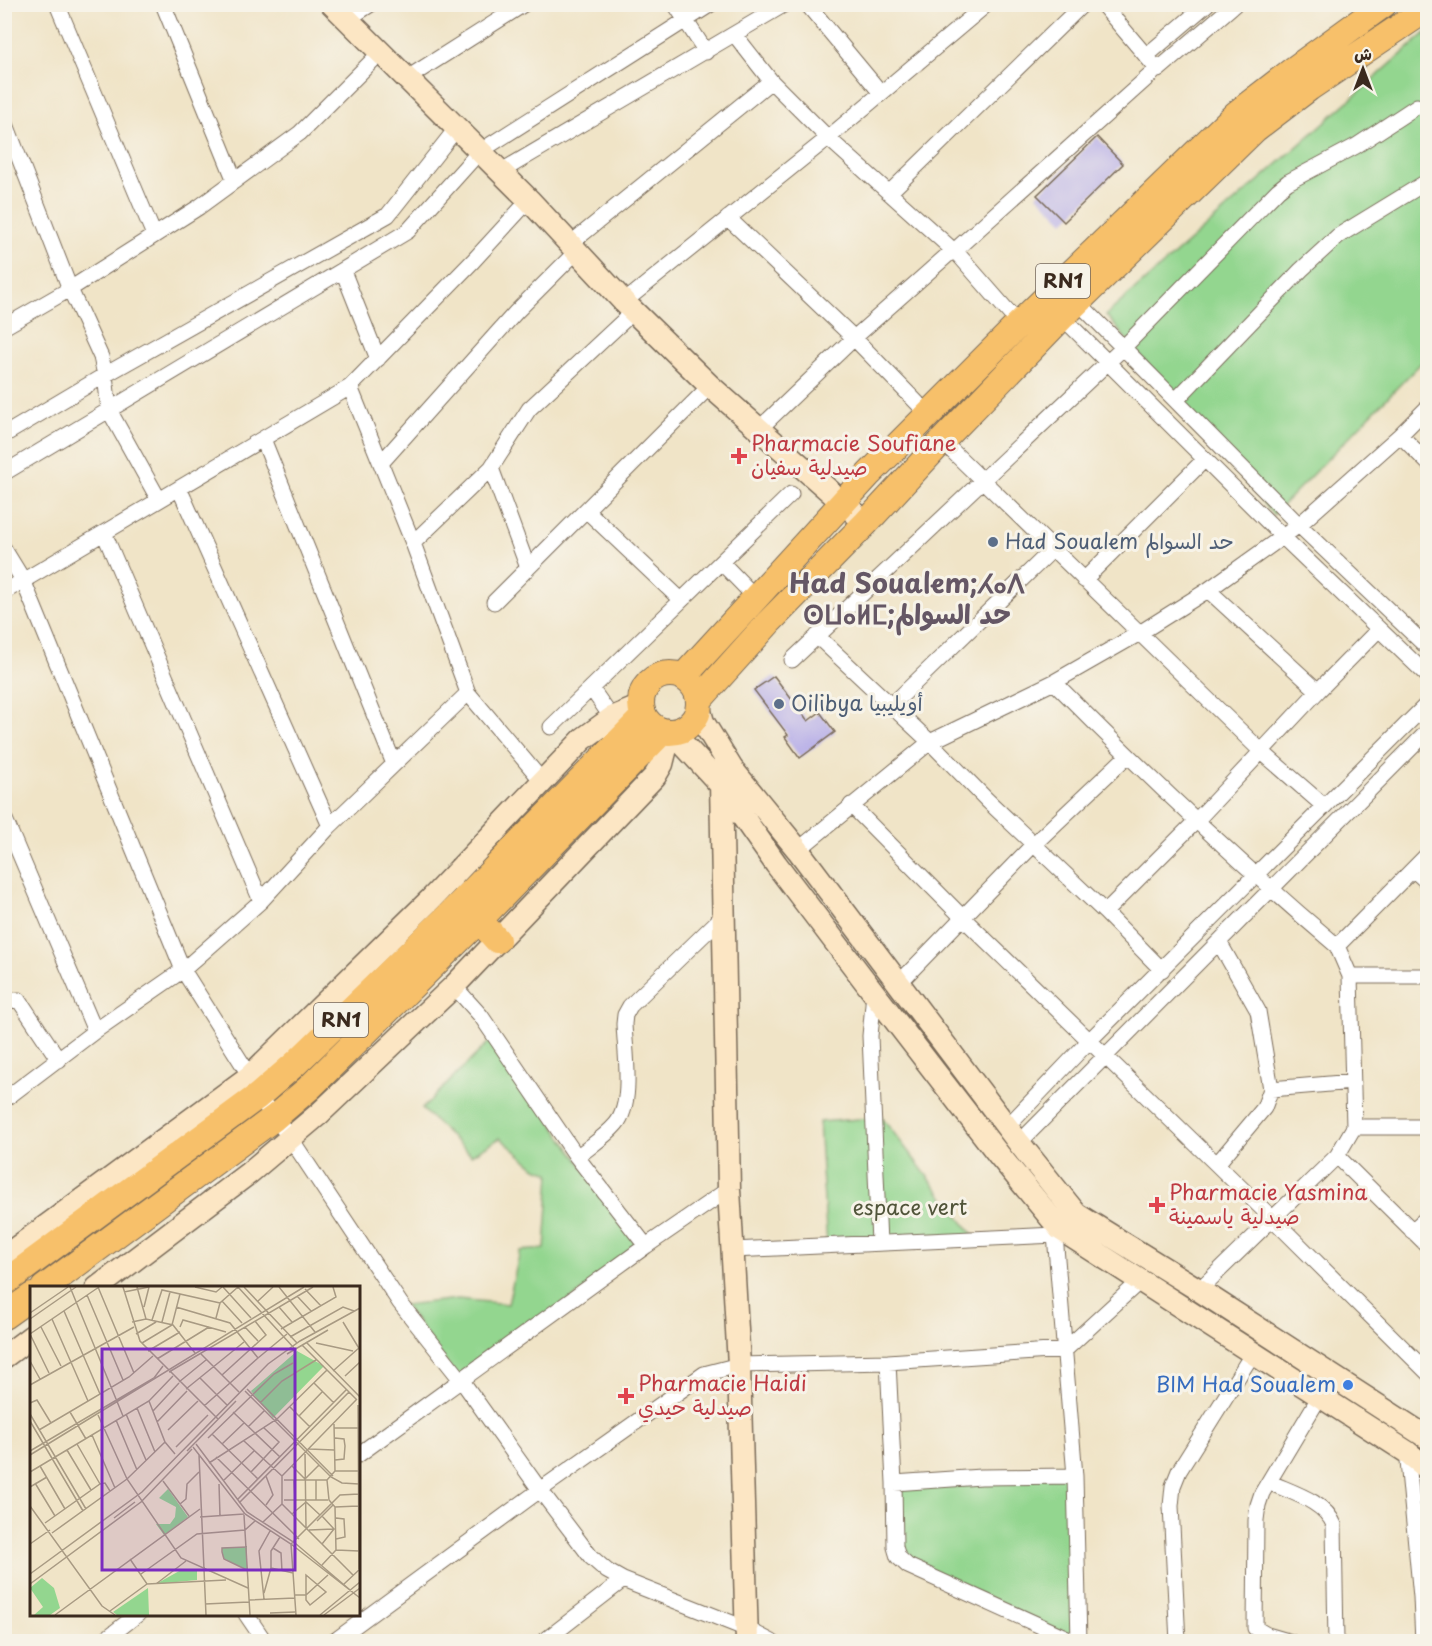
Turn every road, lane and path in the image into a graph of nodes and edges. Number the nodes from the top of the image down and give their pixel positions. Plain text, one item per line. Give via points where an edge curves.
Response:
1 (57, 4) edge
2 (163, 4) edge
3 (371, 4) edge
4 (524, 4) edge
5 (675, 4) edge
6 (711, 4) edge
7 (785, 4) edge
8 (807, 4) edge
9 (987, 4) edge
10 (1083, 4) edge
11 (1102, 4) edge
12 (1207, 4) edge
13 (1235, 4) edge
14 (1384, 4) edge
15 (1428, 8) edge
16 (339, 12) edge
17 (685, 20) junction
18 (735, 35) junction
19 (705, 52) junction
20 (380, 53) junction
21 (1146, 56) junction
22 (1157, 70) junction
23 (406, 78) junction
24 (771, 81) junction
25 (881, 93) junction
26 (1417, 106) dead end
27 (4, 119) edge
28 (456, 129) junction
29 (828, 138) junction
30 (479, 152) junction
31 (500, 172) junction
32 (235, 181) junction
33 (1428, 181) edge
34 (890, 192) junction
35 (529, 200) junction
36 (728, 218) junction
37 (154, 236) junction
38 (573, 248) junction
39 (954, 251) junction
40 (343, 271) junction
41 (70, 289) junction
42 (629, 306) junction
43 (1070, 310) junction
44 (1018, 324) junction
45 (4, 327) edge
46 (854, 338) junction
47 (1123, 348) junction
48 (378, 359) junction
49 (1107, 362) junction
50 (105, 375) junction
51 (710, 386) junction
52 (350, 387) junction
53 (1176, 400) junction
54 (1428, 407) edge
55 (109, 410) junction
56 (929, 415) junction
57 (759, 429) junction
58 (4, 435) edge
59 (1400, 435) junction
60 (263, 439) junction
61 (942, 441) junction
62 (1205, 459) junction
63 (381, 463) junction
64 (1428, 463) edge
65 (491, 468) junction
66 (4, 473) edge
67 (982, 480) junction
68 (179, 488) junction
69 (791, 494) dead end
70 (159, 500) junction
71 (842, 503) junction
72 (586, 510) junction
73 (866, 523) junction
74 (1299, 525) junction
75 (104, 533) junction
76 (1283, 537) junction
77 (413, 543) junction
78 (4, 549) edge
79 (1053, 549) junction
80 (721, 562) junction
81 (528, 568) junction
82 (23, 580) junction
83 (1084, 580) junction
84 (1208, 590) junction
85 (4, 592) edge
86 (756, 598) junction
87 (681, 600) junction
88 (494, 602) dead end
89 (1379, 629) junction
90 (1138, 634) junction
91 (817, 636) junction
92 (1428, 648) edge
93 (792, 660) dead end
94 (683, 676) junction
95 (1428, 676) edge
96 (1054, 682) junction
97 (591, 688) junction
98 (1318, 692) junction
99 (468, 693) junction
100 (1428, 703) edge
101 (699, 704) junction
102 (892, 705) junction
103 (612, 718) junction
104 (658, 723) junction
105 (551, 727) dead end
106 (1428, 731) edge
107 (930, 742) junction
108 (1262, 752) junction
109 (1127, 756) junction
110 (394, 764) junction
111 (725, 776) junction
112 (543, 782) junction
113 (851, 805) junction
114 (1324, 806) junction
115 (4, 817) edge
116 (1197, 820) junction
117 (330, 826) junction
118 (1033, 845) junction
119 (798, 850) junction
120 (1428, 854) edge
121 (1413, 869) junction
122 (1255, 876) junction
123 (1428, 883) edge
124 (1272, 890) junction
125 (261, 901) junction
126 (1105, 912) junction
127 (724, 915) junction
128 (963, 918) junction
129 (479, 920) junction
130 (497, 940) junction
131 (1219, 942) junction
132 (1338, 946) junction
133 (183, 970) junction
134 (1162, 970) junction
135 (1350, 975) junction
136 (1428, 975) edge
137 (899, 983) junction
138 (454, 986) junction
139 (874, 993) junction
140 (4, 1001) edge
141 (94, 1031) junction
142 (1090, 1040) junction
143 (1106, 1055) junction
144 (58, 1060) junction
145 (1353, 1082) junction
146 (254, 1086) junction
147 (1271, 1089) junction
148 (4, 1100) edge
149 (274, 1118) junction
150 (1354, 1127) junction
151 (1428, 1127) edge
152 (1013, 1135) junction
153 (291, 1139) junction
154 (1336, 1156) junction
155 (577, 1157) junction
156 (1216, 1164) junction
157 (729, 1189) junction
158 (1428, 1217) edge
159 (1273, 1219) junction
160 (1064, 1226) junction
161 (1412, 1231) junction
162 (879, 1243) junction
163 (645, 1246) junction
164 (1428, 1246) edge
165 (732, 1250) junction
166 (4, 1257) edge
167 (1140, 1281) junction
168 (4, 1283) edge
169 (45, 1286) edge
170 (97, 1286) edge
171 (1198, 1290) junction
172 (30, 1297) edge
173 (4, 1316) edge
174 (30, 1338) edge
175 (1065, 1350) junction
176 (1253, 1353) junction
177 (4, 1357) edge
178 (888, 1362) junction
179 (739, 1365) junction
180 (1428, 1373) edge
181 (462, 1382) junction
182 (1320, 1396) junction
183 (1421, 1450) edge
184 (360, 1454) edge
185 (1075, 1476) junction
186 (1269, 1482) junction
187 (894, 1483) junction
188 (540, 1490) junction
189 (623, 1580) junction
190 (1424, 1595) edge
191 (135, 1616) edge
192 (247, 1616) edge
193 (747, 1635) edge
194 (1253, 1635) edge
195 (102, 1641) edge
196 (265, 1641) edge
197 (333, 1641) edge
198 (543, 1641) edge
199 (772, 1641) edge
200 (1078, 1641) edge
201 (1178, 1641) edge
202 (1291, 1641) edge
203 (1336, 1641) edge
204 (1423, 1641) edge

1 - 37 street
2 - 32 street
3 - 16 street
4 - 23 street
5 - 17 street
6 - 17 street
7 - 18 street
8 - 25 street
9 - 25 street
10 - 34 street
11 - 21 street
12 - 21 street
13 - 22 street
14 - 44 main road, RN1 via 1236,114
15 - 43 main road, RN1 via 1308,88 1255,129
16 - 20 street
17 - 19 street
17 - 30 street
18 - 19 street
18 - 24 street
19 - 31 street
20 - 23 street
20 - 32 street via 300,134
21 - 22 street
22 - 39 street
23 - 28 street
24 - 29 street
24 - 38 street
25 - 29 street
26 - 47 street via 1278,190
27 - 41 street
28 - 30 street
28 - 50 street via 388,214
29 - 34 street
29 - 36 street
30 - 31 street
30 - 40 street via 408,231
31 - 35 street
32 - 37 street
33 - 53 street via 1338,236
34 - 39 street
35 - 38 street
35 - 48 street
36 - 42 street
36 - 46 street
37 - 41 street
38 - 42 street
38 - 63 street
39 - 44 street
39 - 46 street
40 - 48 street
40 - 55 street
41 - 45 street
41 - 50 street via 101,357
42 - 51 street
42 - 65 street via 529,409
43 - 47 street
43 - 49 street
43 - 61 main road, RN1
44 - 56 main road, RN1
46 - 56 street
46 - 57 street
47 - 49 street
47 - 53 street
48 - 52 street
49 - 62 street
49 - 67 street
50 - 55 street
50 - 58 street
51 - 57 street
51 - 72 street
52 - 60 street
52 - 63 street
53 - 74 street
54 - 59 street
55 - 66 street
55 - 70 street
56 - 71 main road, RN1
57 - 71 street
59 - 64 street
59 - 74 street
60 - 68 street
60 - 110 street
61 - 67 street
61 - 73 main road, RN1
62 - 76 street
62 - 83 street
63 - 77 street
65 - 77 street
65 - 81 street
67 - 79 street
67 - 91 street
68 - 70 street
68 - 117 street
69 - 80 street
70 - 75 street
71 - 73 street
71 - 86 main road, RN1
72 - 81 street
72 - 87 street
73 - 101 main road, RN1 via 769,622
74 - 76 street
74 - 92 street
75 - 82 street
75 - 125 street
76 - 84 street
76 - 89 street
77 - 99 street
78 - 82 street
79 - 83 street
79 - 102 street
80 - 86 street
80 - 87 street
81 - 88 street
82 - 85 street
82 - 133 street
83 - 90 street
84 - 90 street
84 - 98 street
86 - 94 main road, RN1
87 - 97 street
89 - 95 street
89 - 98 street
90 - 96 street
90 - 108 street
91 - 93 street
91 - 102 street
94 - 101 main road via 694,686
94 - 104 main road, RN1 via 662,674 645,686 641,696
96 - 107 street
96 - 109 street
97 - 103 street
97 - 105 street
98 - 108 street
99 - 110 street
99 - 112 street
100 - 114 street
101 - 104 main road, RN1 via 690,724
101 - 111 street
102 - 107 street
103 - 104 street
103 - 112 street via 584,739
104 - 111 street
104 - 129 main road, RN1
104 - 130 street via 662,764 655,776
104 - 146 main road, RN1 via 448,916 296,1063
106 - 124 street
107 - 113 street
107 - 118 street
108 - 114 street
108 - 116 street
109 - 116 street
109 - 118 street
110 - 117 street
111 - 119 street
111 - 127 street
111 - 139 street via 776,864
112 - 146 street
113 - 119 street
113 - 128 street
114 - 122 street
115 - 141 street
116 - 122 street
116 - 126 street
117 - 125 street
118 - 126 street
118 - 128 street
119 - 137 street
120 - 121 street
121 - 123 street
121 - 132 street
122 - 124 street
122 - 134 street
124 - 131 street
124 - 132 street
125 - 133 street
126 - 134 street
127 - 155 street via 630,1006 624,1024 627,1092 622,1116
127 - 157 street
128 - 137 street
128 - 142 street
129 - 130 main road
129 - 149 main road, RN1
130 - 138 street
131 - 143 street
131 - 147 street via 1258,1011
132 - 135 street
133 - 141 street
133 - 146 street
134 - 142 street
135 - 136 street
135 - 145 street
137 - 152 street
138 - 153 street
138 - 155 street via 481,1016
139 - 160 street via 999,1155
139 - 162 street via 870,1036
140 - 144 street via 19,1000
141 - 144 street
142 - 143 street
142 - 152 street
143 - 152 street
143 - 156 street
144 - 148 street
145 - 147 street
145 - 150 street
146 - 149 street
146 - 166 street
146 - 168 main road, RN1
147 - 156 street via 1264,1108
149 - 153 street
149 - 169 main road, RN1
150 - 151 street
150 - 154 street
152 - 160 street
153 - 170 street
153 - 181 street via 400,1303
154 - 159 street
154 - 161 street
155 - 163 street
156 - 159 street
157 - 163 street
157 - 165 street
158 - 161 street
159 - 171 street
159 - 180 street
160 - 162 street
160 - 167 street
160 - 171 street
160 - 175 street
161 - 164 street
162 - 165 street
163 - 181 street
165 - 179 street
167 - 175 street
167 - 176 street
171 - 183 street
172 - 173 main road
174 - 177 street
175 - 178 street
175 - 185 street
176 - 182 street
176 - 201 street via 1173,1486
178 - 179 street
178 - 187 street
179 - 188 street via 691,1382
179 - 193 street
181 - 184 street
181 - 188 street
182 - 183 street
182 - 186 street
183 - 190 street
185 - 187 street
185 - 200 street
186 - 194 street via 1258,1505
186 - 203 street via 1321,1507 1334,1525
187 - 200 street via 895,1547 898,1557 908,1566
188 - 189 street via 591,1557
188 - 197 street
189 - 193 street
189 - 198 street
190 - 204 street
191 - 195 street
192 - 196 street
193 - 199 street
194 - 202 street

